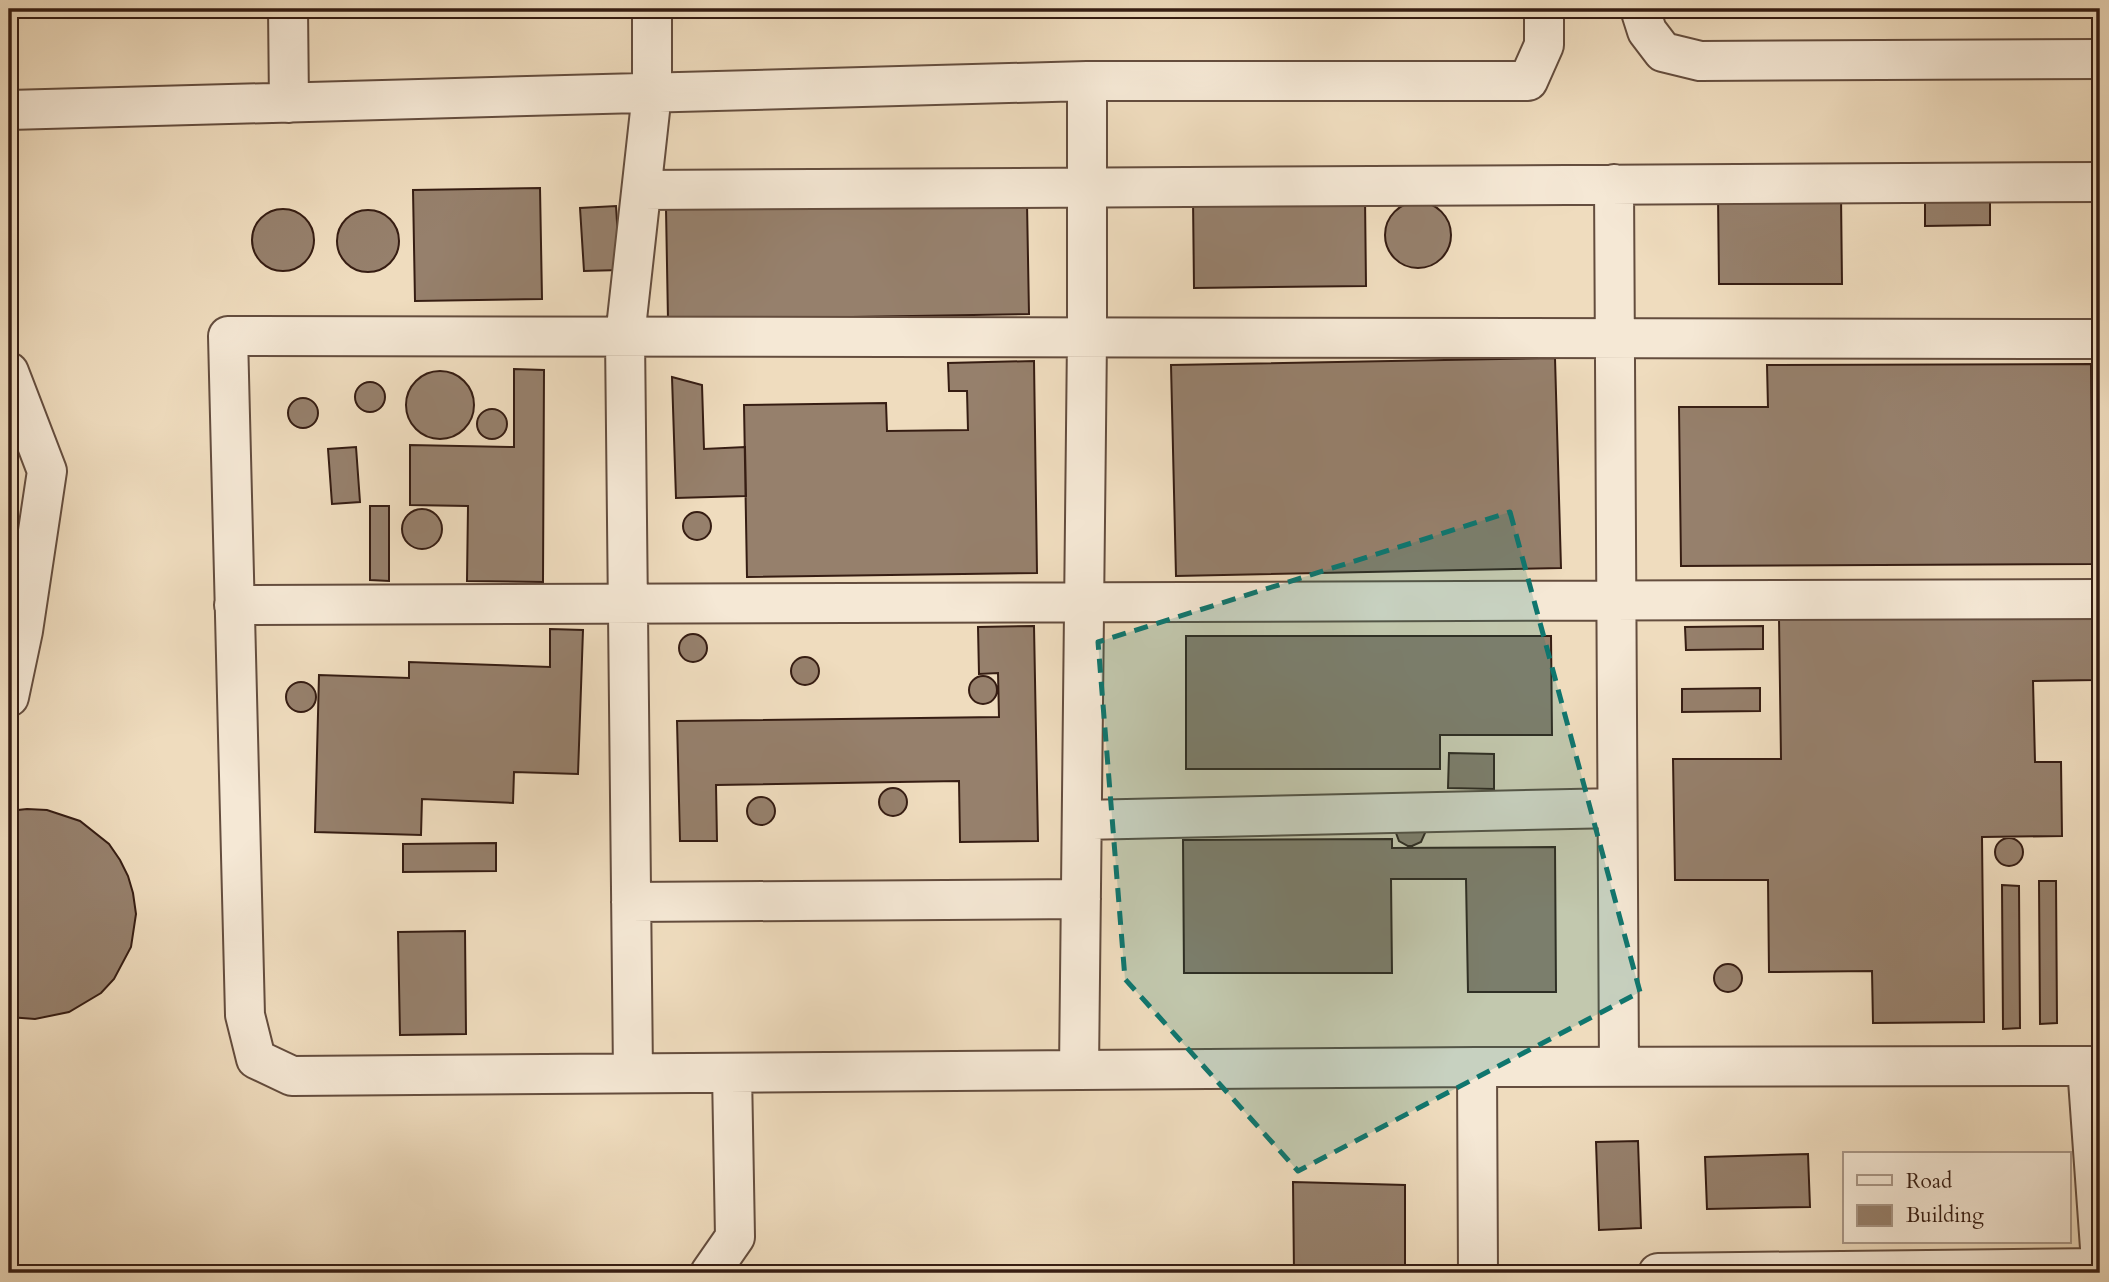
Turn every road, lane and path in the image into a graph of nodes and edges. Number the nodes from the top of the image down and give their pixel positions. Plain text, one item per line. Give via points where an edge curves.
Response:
1 (288, 9) edge
2 (652, 9) edge
3 (1544, 9) edge
4 (1640, 9) edge
5 (2100, 59) edge
6 (1087, 81) junction
7 (652, 93) junction
8 (289, 103) junction
9 (9, 110) edge
10 (2100, 182) edge
11 (1614, 184) junction
12 (1088, 188) junction
13 (642, 190) junction
14 (625, 337) junction
15 (1087, 338) junction
16 (1615, 338) junction
17 (2100, 339) edge
18 (9, 372) edge
19 (2100, 599) edge
20 (1616, 600) junction
21 (1084, 602) junction
22 (628, 603) junction
23 (234, 605) junction
24 (9, 696) edge
25 (1617, 808) junction
26 (1082, 820) junction
27 (1081, 900) junction
28 (631, 902) junction
29 (2094, 1066) edge
30 (1477, 1067) junction
31 (1619, 1067) junction
32 (1079, 1070) junction
33 (633, 1073) junction
34 (732, 1073) junction
35 (2100, 1248) edge
36 (2100, 1268) edge
37 (710, 1273) edge
38 (1478, 1273) edge
39 (1658, 1273) edge

1 - 8 lane
2 - 7 lane
3 - 6 lane via 1544,45 1528,81
4 - 5 lane via 1647,31 1663,52 1700,61
6 - 7 lane
6 - 12 lane
7 - 8 lane
7 - 13 lane
8 - 9 lane
10 - 11 lane
11 - 12 lane
11 - 16 lane
12 - 13 lane
12 - 15 lane
13 - 14 lane
14 - 15 lane
14 - 22 lane
14 - 23 lane via 228,336
15 - 16 lane
15 - 21 lane
16 - 17 lane
16 - 20 lane
18 - 24 lane via 47,471
19 - 20 lane
20 - 21 lane
20 - 25 lane
21 - 22 lane
21 - 26 lane
22 - 23 lane
22 - 28 lane
23 - 33 lane via 245,1015 256,1059 292,1076
25 - 26 lane
25 - 31 lane
26 - 27 lane
27 - 28 lane
27 - 32 lane
28 - 33 lane
29 - 31 lane
29 - 35 lane
30 - 31 lane
30 - 32 lane
30 - 38 lane
32 - 34 lane
33 - 34 lane
34 - 37 lane via 735,1237
36 - 39 lane

